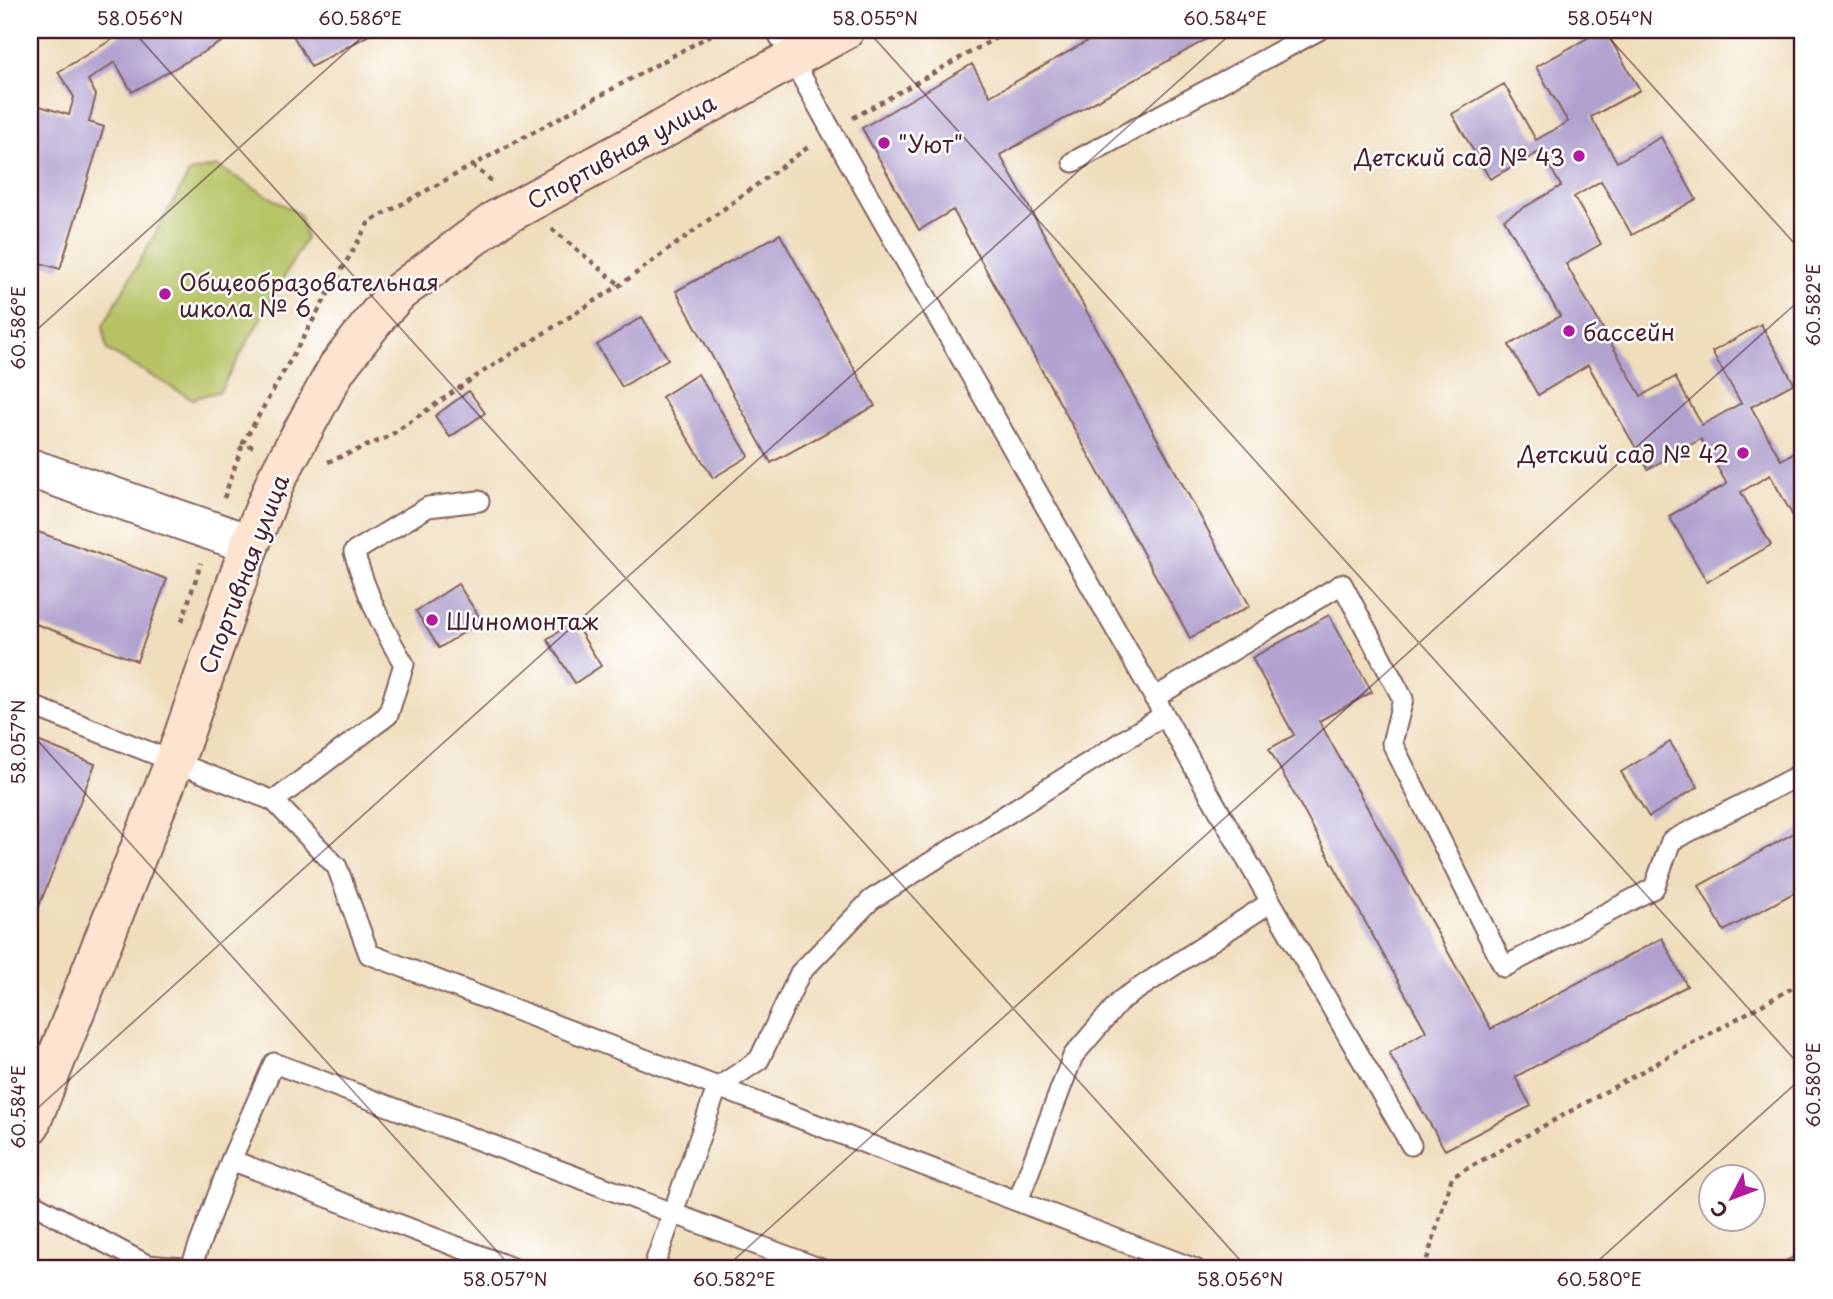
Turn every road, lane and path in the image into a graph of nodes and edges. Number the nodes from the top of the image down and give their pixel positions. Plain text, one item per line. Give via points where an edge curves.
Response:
1 (720, 30) edge
2 (845, 30) edge
3 (1010, 30) edge
4 (1319, 30) edge
5 (784, 44) edge
6 (831, 130) junction
7 (1073, 162) dead end
8 (286, 461) junction
9 (30, 468) edge
10 (479, 501) dead end
11 (250, 544) junction
12 (30, 705) edge
13 (1159, 706) junction
14 (175, 760) junction
15 (1803, 774) edge
16 (274, 801) junction
17 (1271, 902) junction
18 (1803, 982) edge
19 (717, 1088) junction
20 (30, 1125) edge
21 (1411, 1145) dead end
22 (231, 1160) junction
23 (1018, 1201) junction
24 (30, 1202) edge
25 (672, 1213) junction
26 (1803, 1264) edge
27 (191, 1269) edge
28 (515, 1269) edge
29 (653, 1269) edge
30 (821, 1269) edge
31 (1195, 1269) edge
32 (1424, 1269) edge
33 (1793, 1269) edge

1 - 8 path via 369,222 243,443
2 - 5 street, Спортивная улица
3 - 6 path
4 - 7 lane
5 - 6 lane
5 - 8 street, Спортивная улица via 496,220 400,292 337,368
6 - 8 path via 620,285 388,437 306,471
6 - 13 lane
8 - 11 street, Спортивная улица
9 - 11 street
10 - 16 lane via 429,507 354,552 366,592 404,664 388,715
11 - 14 street, Спортивная улица
12 - 14 lane
13 - 15 lane via 1342,584 1403,699 1392,743 1504,967 1654,888 1671,841
13 - 17 lane
13 - 19 lane via 871,900 800,973 759,1060
14 - 16 lane
14 - 20 street, Спортивная улица
16 - 19 lane via 337,867 369,954
17 - 21 lane
17 - 23 lane via 1121,1000 1073,1056
18 - 32 path via 1452,1177
19 - 23 lane
19 - 25 lane
22 - 25 lane via 274,1063
22 - 27 lane
22 - 28 lane
23 - 31 lane
24 - 27 lane via 147,1265
25 - 29 lane
25 - 30 lane
26 - 33 lane

